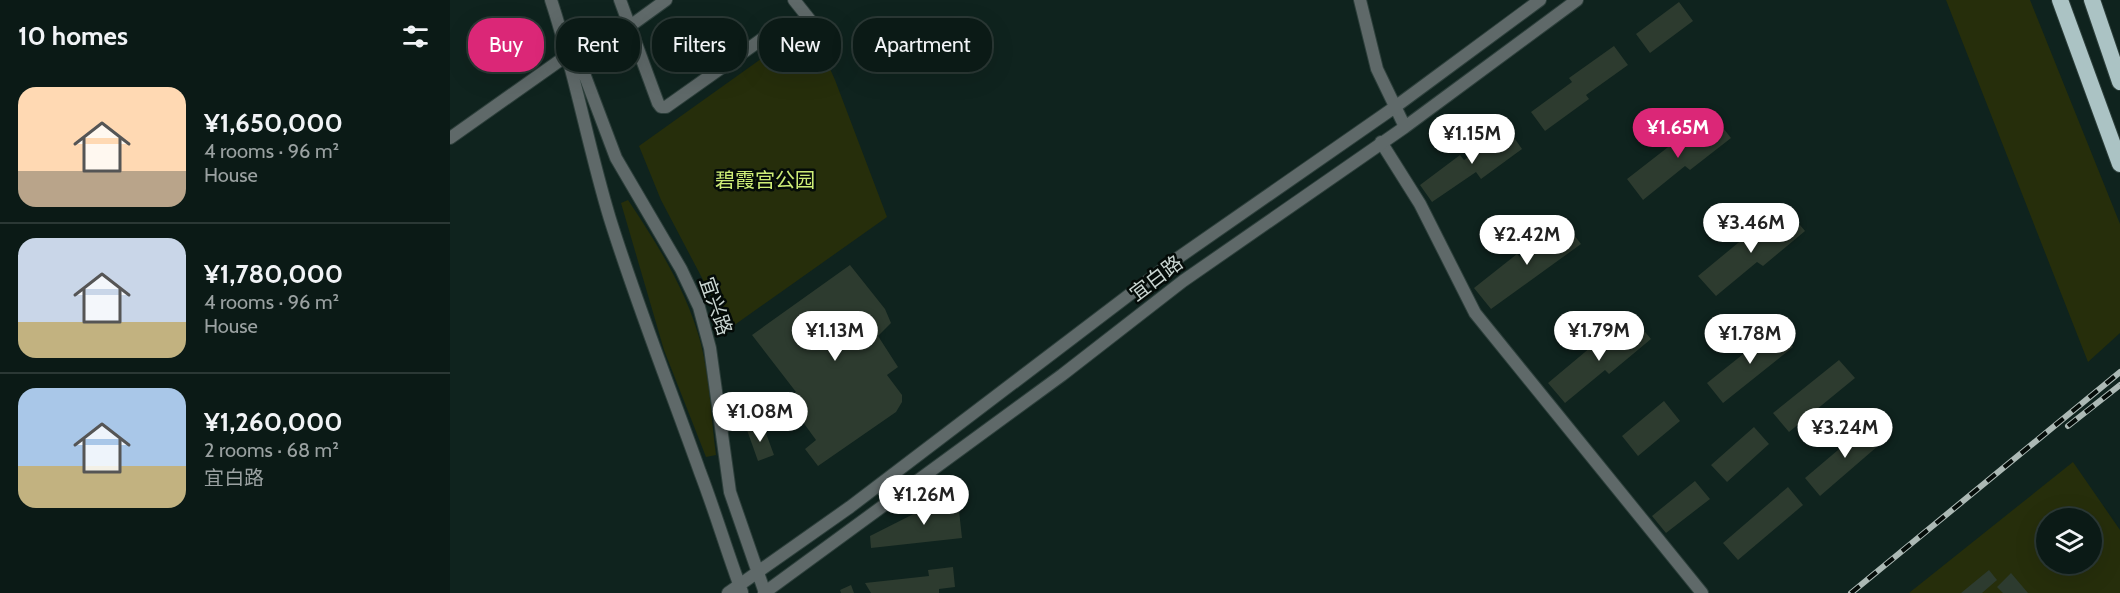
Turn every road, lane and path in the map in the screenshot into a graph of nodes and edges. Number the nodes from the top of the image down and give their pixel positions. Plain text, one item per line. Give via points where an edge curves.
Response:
1 (551, 0) edge
2 (620, 0) edge
3 (666, 0) edge
4 (794, 0) edge
5 (1360, 0) edge
6 (1540, 0) edge
7 (1577, 0) edge
8 (2060, 0) edge
9 (2092, 0) edge
10 (557, 18) edge
11 (627, 18) edge
12 (640, 19) edge
13 (640, 54) edge
14 (556, 64) edge
15 (573, 72) edge
16 (582, 72) edge
17 (2120, 82) edge
18 (1395, 107) junction
19 (1405, 127) junction
20 (450, 138) edge
21 (1381, 142) junction
22 (2120, 164) edge
23 (740, 523) junction
24 (757, 572) junction
25 (735, 588) edge
26 (765, 593) edge
27 (1702, 593) edge

1 - 10 street, 宜兴路
2 - 11 street
3 - 12 street
4 - 13 street via 810,20 780,27 666,107 658,103
5 - 18 street via 1377,69
6 - 18 street
7 - 19 street, 宜白路
8 - 22 highway
9 - 17 highway
14 - 20 street
15 - 25 street, 宜兴路 via 610,217
16 - 23 street, 宜兴路 via 616,158 699,307 710,348 730,492
18 - 19 street
18 - 24 street via 1175,260 850,507
19 - 21 street, 宜白路
21 - 26 street, 宜白路 via 1183,281
21 - 27 street via 1420,204 1475,313
23 - 24 street, 宜兴路
23 - 25 street
24 - 25 street
24 - 26 street, 宜兴路

